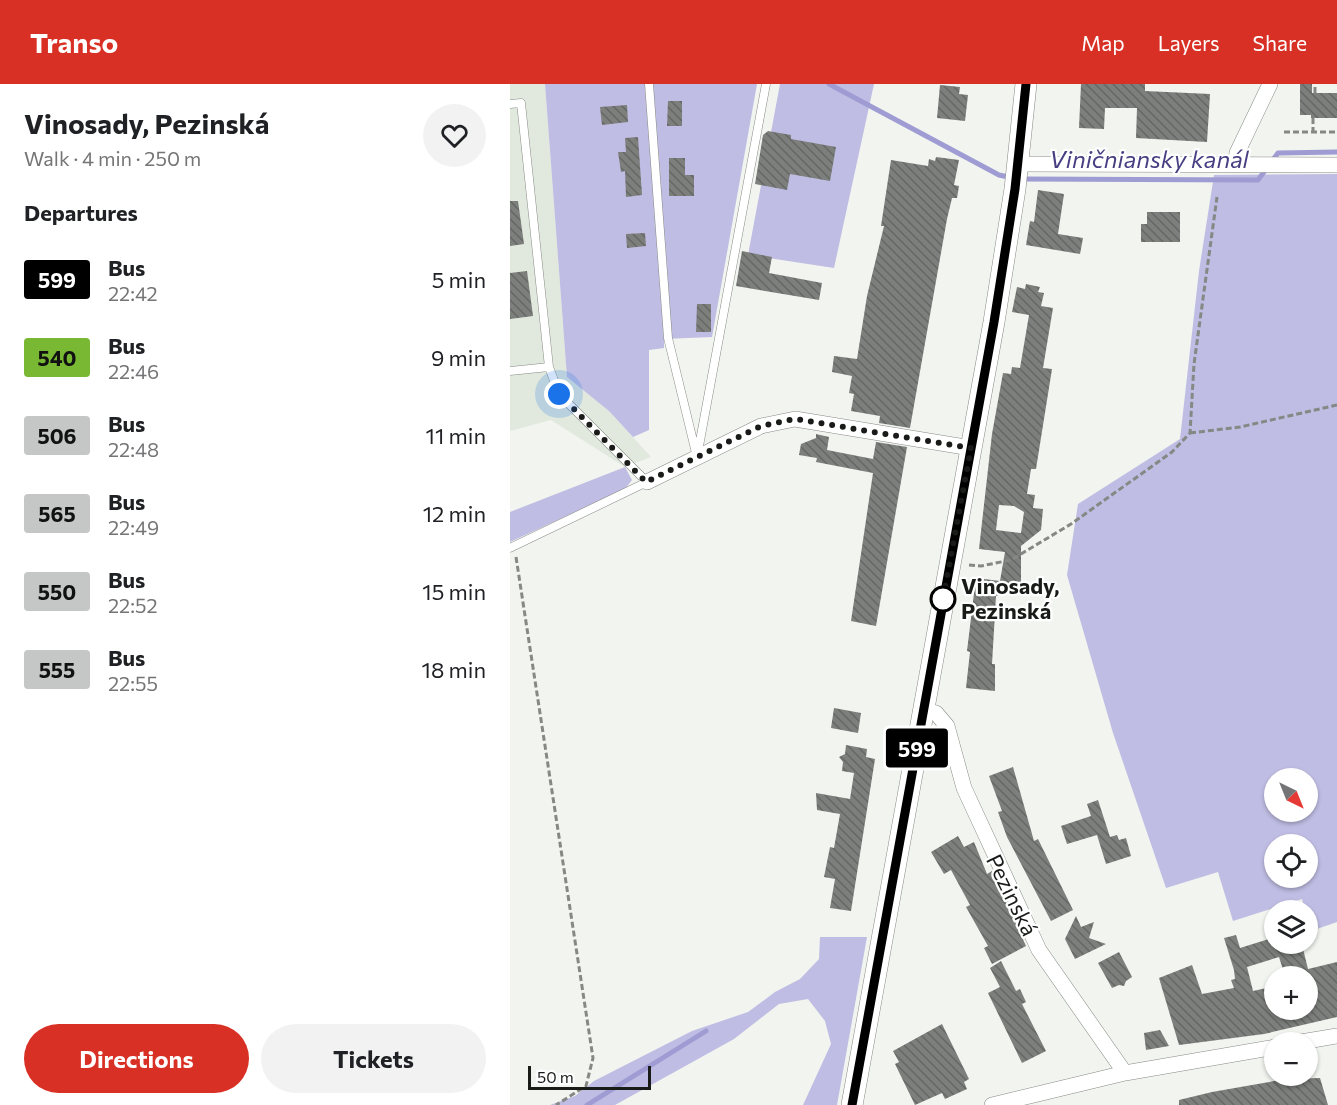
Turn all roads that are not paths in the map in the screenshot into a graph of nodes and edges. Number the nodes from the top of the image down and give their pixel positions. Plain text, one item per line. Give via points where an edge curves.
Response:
1 (649, 84) edge
2 (766, 84) edge
3 (1026, 84) edge
4 (1270, 84) edge
5 (510, 104) edge
6 (1235, 165) junction
7 (1337, 165) edge
8 (1017, 176) junction
9 (549, 367) junction
10 (510, 370) edge
11 (971, 448) junction
12 (697, 458) junction
13 (646, 482) junction
14 (512, 547) edge
15 (924, 710) junction
16 (1337, 1036) edge
17 (1318, 1039) edge
18 (1264, 1049) edge
19 (1125, 1073) junction
20 (852, 1105) edge
21 (992, 1105) edge

1 - 12 lane via 668,338
2 - 12 lane
3 - 8 main road
4 - 6 street
5 - 9 lane via 521,103
6 - 7 street
6 - 8 street
8 - 11 main road
9 - 10 lane
9 - 13 lane via 559,394
11 - 12 street via 795,419 761,426
11 - 15 main road
12 - 13 street
13 - 14 lane
15 - 19 street, Pezinská via 936,713 947,726 964,789 1039,950
15 - 20 main road
16 - 17 street
18 - 19 street
19 - 21 street

